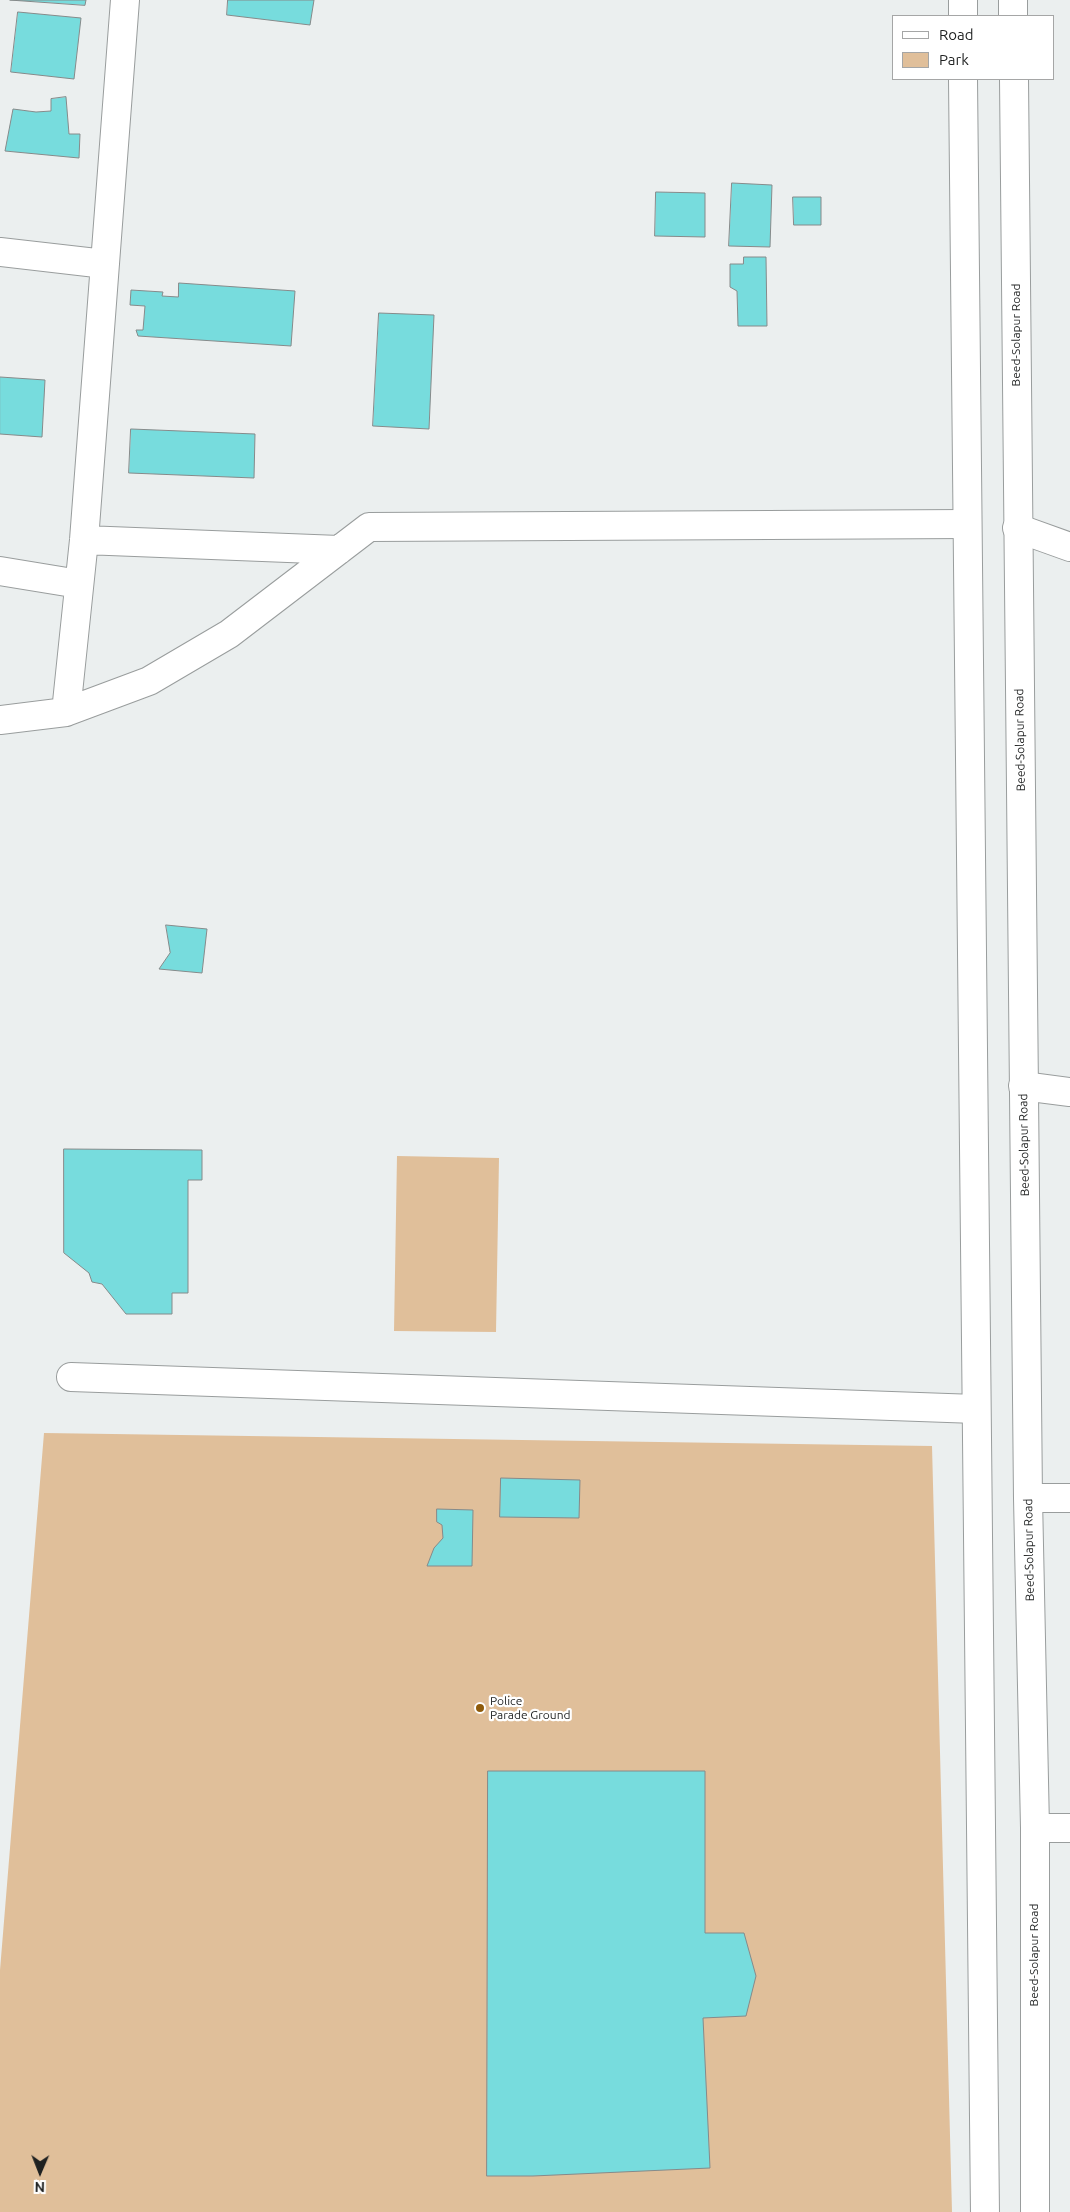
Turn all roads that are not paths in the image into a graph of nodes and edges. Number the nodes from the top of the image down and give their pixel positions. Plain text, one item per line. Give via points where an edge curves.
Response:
1 (125, 0) edge
2 (962, 0) edge
3 (1013, 0) edge
4 (963, 15) edge
5 (1013, 15) edge
6 (963, 80) edge
7 (1014, 80) edge
8 (0, 252) edge
9 (105, 264) junction
10 (967, 524) junction
11 (1018, 528) junction
12 (84, 540) junction
13 (1070, 546) edge
14 (339, 550) junction
15 (0, 571) edge
16 (79, 584) junction
17 (66, 712) junction
18 (0, 720) edge
19 (1023, 1086) junction
20 (1070, 1092) edge
21 (72, 1376) dead end
22 (976, 1409) junction
23 (1028, 1498) junction
24 (1070, 1498) edge
25 (1034, 1828) junction
26 (1070, 1828) edge
27 (985, 2212) edge
28 (1035, 2212) edge

1 - 9 main road
2 - 4 main road
3 - 5 main road
6 - 10 main road
7 - 11 main road, Beed-Solapur Road
8 - 9 main road
9 - 12 main road
10 - 14 main road via 368,527
10 - 22 main road
11 - 13 main road
11 - 19 main road, Beed-Solapur Road
12 - 14 main road
12 - 16 main road
14 - 17 main road via 229,634 149,681
15 - 16 main road
16 - 17 main road
17 - 18 main road
19 - 20 main road
19 - 23 main road, Beed-Solapur Road
21 - 22 main road
22 - 27 main road
23 - 24 main road
23 - 25 main road, Beed-Solapur Road
25 - 26 main road
25 - 28 main road, Beed-Solapur Road

